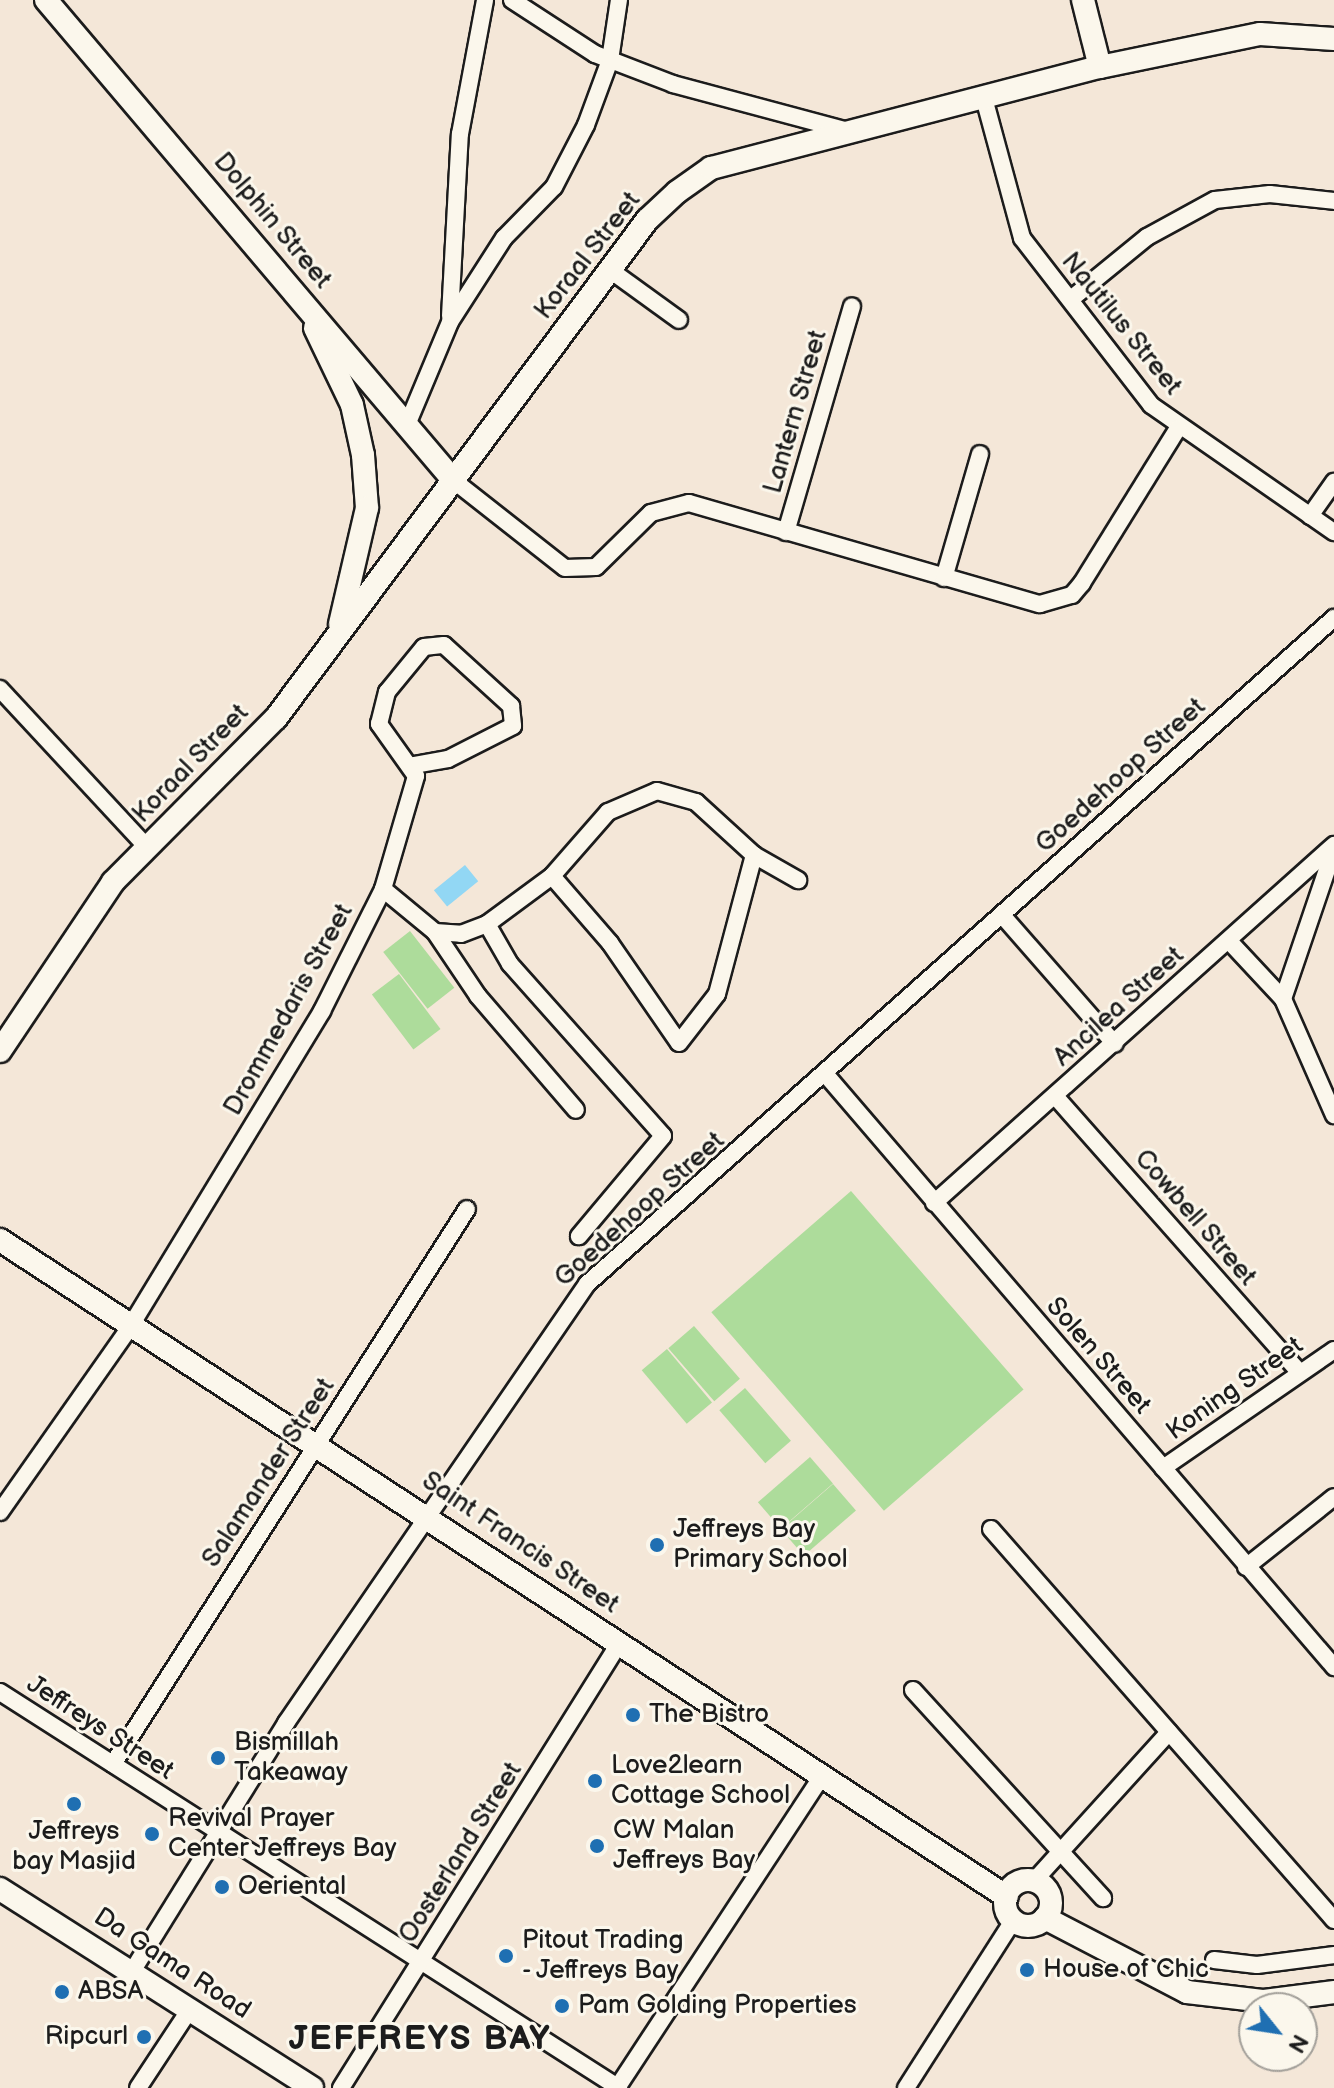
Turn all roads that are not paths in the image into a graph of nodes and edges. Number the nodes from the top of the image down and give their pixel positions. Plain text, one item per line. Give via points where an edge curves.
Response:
1 (46, 0) edge
2 (485, 0) edge
3 (512, 0) edge
4 (619, 0) edge
5 (1083, 0) edge
6 (1334, 39) edge
7 (610, 60) junction
8 (1100, 67) junction
9 (984, 98) junction
10 (852, 132) junction
11 (1334, 201) edge
12 (610, 270) junction
13 (301, 298) junction
14 (1071, 299) junction
15 (852, 306) dead end
16 (679, 320) dead end
17 (450, 322) junction
18 (407, 425) junction
19 (1178, 428) junction
20 (980, 454) dead end
21 (453, 480) junction
22 (1334, 482) edge
23 (1310, 516) junction
24 (786, 532) junction
25 (1334, 532) edge
26 (944, 578) junction
27 (1334, 618) edge
28 (333, 644) junction
29 (0, 689) edge
30 (414, 765) junction
31 (1334, 847) edge
32 (148, 848) junction
33 (754, 855) junction
34 (552, 876) junction
35 (798, 880) dead end
36 (383, 889) junction
37 (1002, 915) junction
38 (487, 924) junction
39 (435, 932) junction
40 (1229, 941) junction
41 (1283, 999) junction
42 (1115, 1044) junction
43 (0, 1051) edge
44 (827, 1076) junction
45 (1055, 1096) junction
46 (576, 1110) dead end
47 (1334, 1115) edge
48 (934, 1203) junction
49 (467, 1209) dead end
50 (579, 1236) dead end
51 (0, 1240) edge
52 (130, 1327) junction
53 (1334, 1350) edge
54 (1298, 1371) junction
55 (316, 1444) junction
56 (1163, 1468) junction
57 (1334, 1497) edge
58 (0, 1512) edge
59 (428, 1513) junction
60 (991, 1529) dead end
61 (1246, 1567) junction
62 (620, 1642) junction
63 (1334, 1667) edge
64 (913, 1690) dead end
65 (0, 1692) edge
66 (1169, 1732) junction
67 (113, 1764) junction
68 (820, 1779) junction
69 (219, 1832) junction
70 (1061, 1847) junction
71 (1034, 1881) junction
72 (0, 1889) edge
73 (1007, 1897) junction
74 (1103, 1898) dead end
75 (1045, 1918) junction
76 (1334, 1920) edge
77 (1013, 1921) junction
78 (1334, 1955) edge
79 (423, 1960) junction
80 (1214, 1960) dead end
81 (133, 1970) junction
82 (1334, 1992) edge
83 (190, 2009) junction
84 (138, 2088) edge
85 (312, 2088) edge
86 (341, 2088) edge
87 (618, 2088) edge
88 (906, 2088) edge

1 - 13 street, Dolphin Street
2 - 17 street via 460,134
3 - 7 street
4 - 7 street
5 - 8 street
6 - 8 street, Koraal Street via 1260,34
7 - 10 street
7 - 17 street via 554,187 504,238
8 - 9 street, Koraal Street
9 - 10 street, Koraal Street
9 - 14 street, Nautilus Street via 1009,209 1022,238
10 - 12 street, Koraal Street via 711,168 647,220
11 - 14 street via 1270,194 1215,200 1147,237
12 - 16 street
12 - 21 street, Koraal Street
13 - 18 street, Dolphin Street
13 - 28 street via 352,405 363,455 367,508
14 - 19 street, Nautilus Street via 1151,405
15 - 24 street, Lantern Street
17 - 18 street
18 - 21 street, Dolphin Street
19 - 23 street, Nautilus Street
19 - 26 street, Lantern Street via 1072,595 1040,604
20 - 26 street
21 - 24 street, Lantern Street via 565,568 581,571 612,557 665,506 689,503
21 - 28 street, Koraal Street
22 - 23 street
23 - 25 street, Nautilus Street
24 - 26 street, Lantern Street
27 - 37 street, Goedehoop Street
28 - 32 street, Koraal Street via 276,718
29 - 32 street
30 - 30 street via 379,724 387,692 424,647 444,645 511,706 513,726 448,759
30 - 36 street, Drommedaris Street
31 - 40 street, Ancilea Street
31 - 41 street
32 - 43 street, Koraal Street via 113,882
33 - 34 street via 696,802 657,791 608,812
33 - 34 street via 717,994 679,1043 610,943
33 - 35 street
34 - 38 street
36 - 39 street
36 - 52 street, Drommedaris Street via 322,1011
37 - 42 street
37 - 44 street, Goedehoop Street
38 - 39 street via 461,934
38 - 50 street via 510,964 663,1136
39 - 46 street via 478,996
40 - 41 street
40 - 42 street, Ancilea Street
41 - 47 street
42 - 45 street, Ancilea Street
44 - 48 street, Solen Street
44 - 59 street, Goedehoop Street via 587,1284
45 - 48 street, Ancilea Street
45 - 54 street, Cowbell Street
48 - 56 street, Solen Street
49 - 55 street, Salamander Street
51 - 52 street, Saint Francis Street
52 - 55 street, Saint Francis Street
52 - 58 street, Drommedaris Street
53 - 54 street, Koning Street
54 - 56 street, Koning Street
55 - 59 street, Saint Francis Street
55 - 67 street, Salamander Street
56 - 61 street, Solen Street
57 - 61 street
59 - 62 street, Saint Francis Street
59 - 69 street, Goedehoop Street
60 - 66 street
61 - 63 street, Solen Street
62 - 68 street, Saint Francis Street
62 - 79 street, Oosterland Street
64 - 70 street
65 - 67 street, Jeffreys Street
66 - 70 street
66 - 76 street
67 - 69 street, Jeffreys Street
68 - 73 street, Saint Francis Street
68 - 87 street
69 - 79 street, Jeffreys Street
69 - 81 street, Goedehoop Street
70 - 71 street
70 - 74 street
71 - 73 street via 1019,1882
71 - 75 street via 1050,1895
72 - 81 street, Da Gama Road
73 - 77 street
75 - 77 street via 1027,1927
75 - 82 street via 1187,1992 1264,2001
77 - 88 street
78 - 80 street via 1257,1965
79 - 86 street, Oosterland Street
79 - 87 street, Jeffreys Street
81 - 83 street, Da Gama Road
83 - 84 street
83 - 85 street, Da Gama Road

